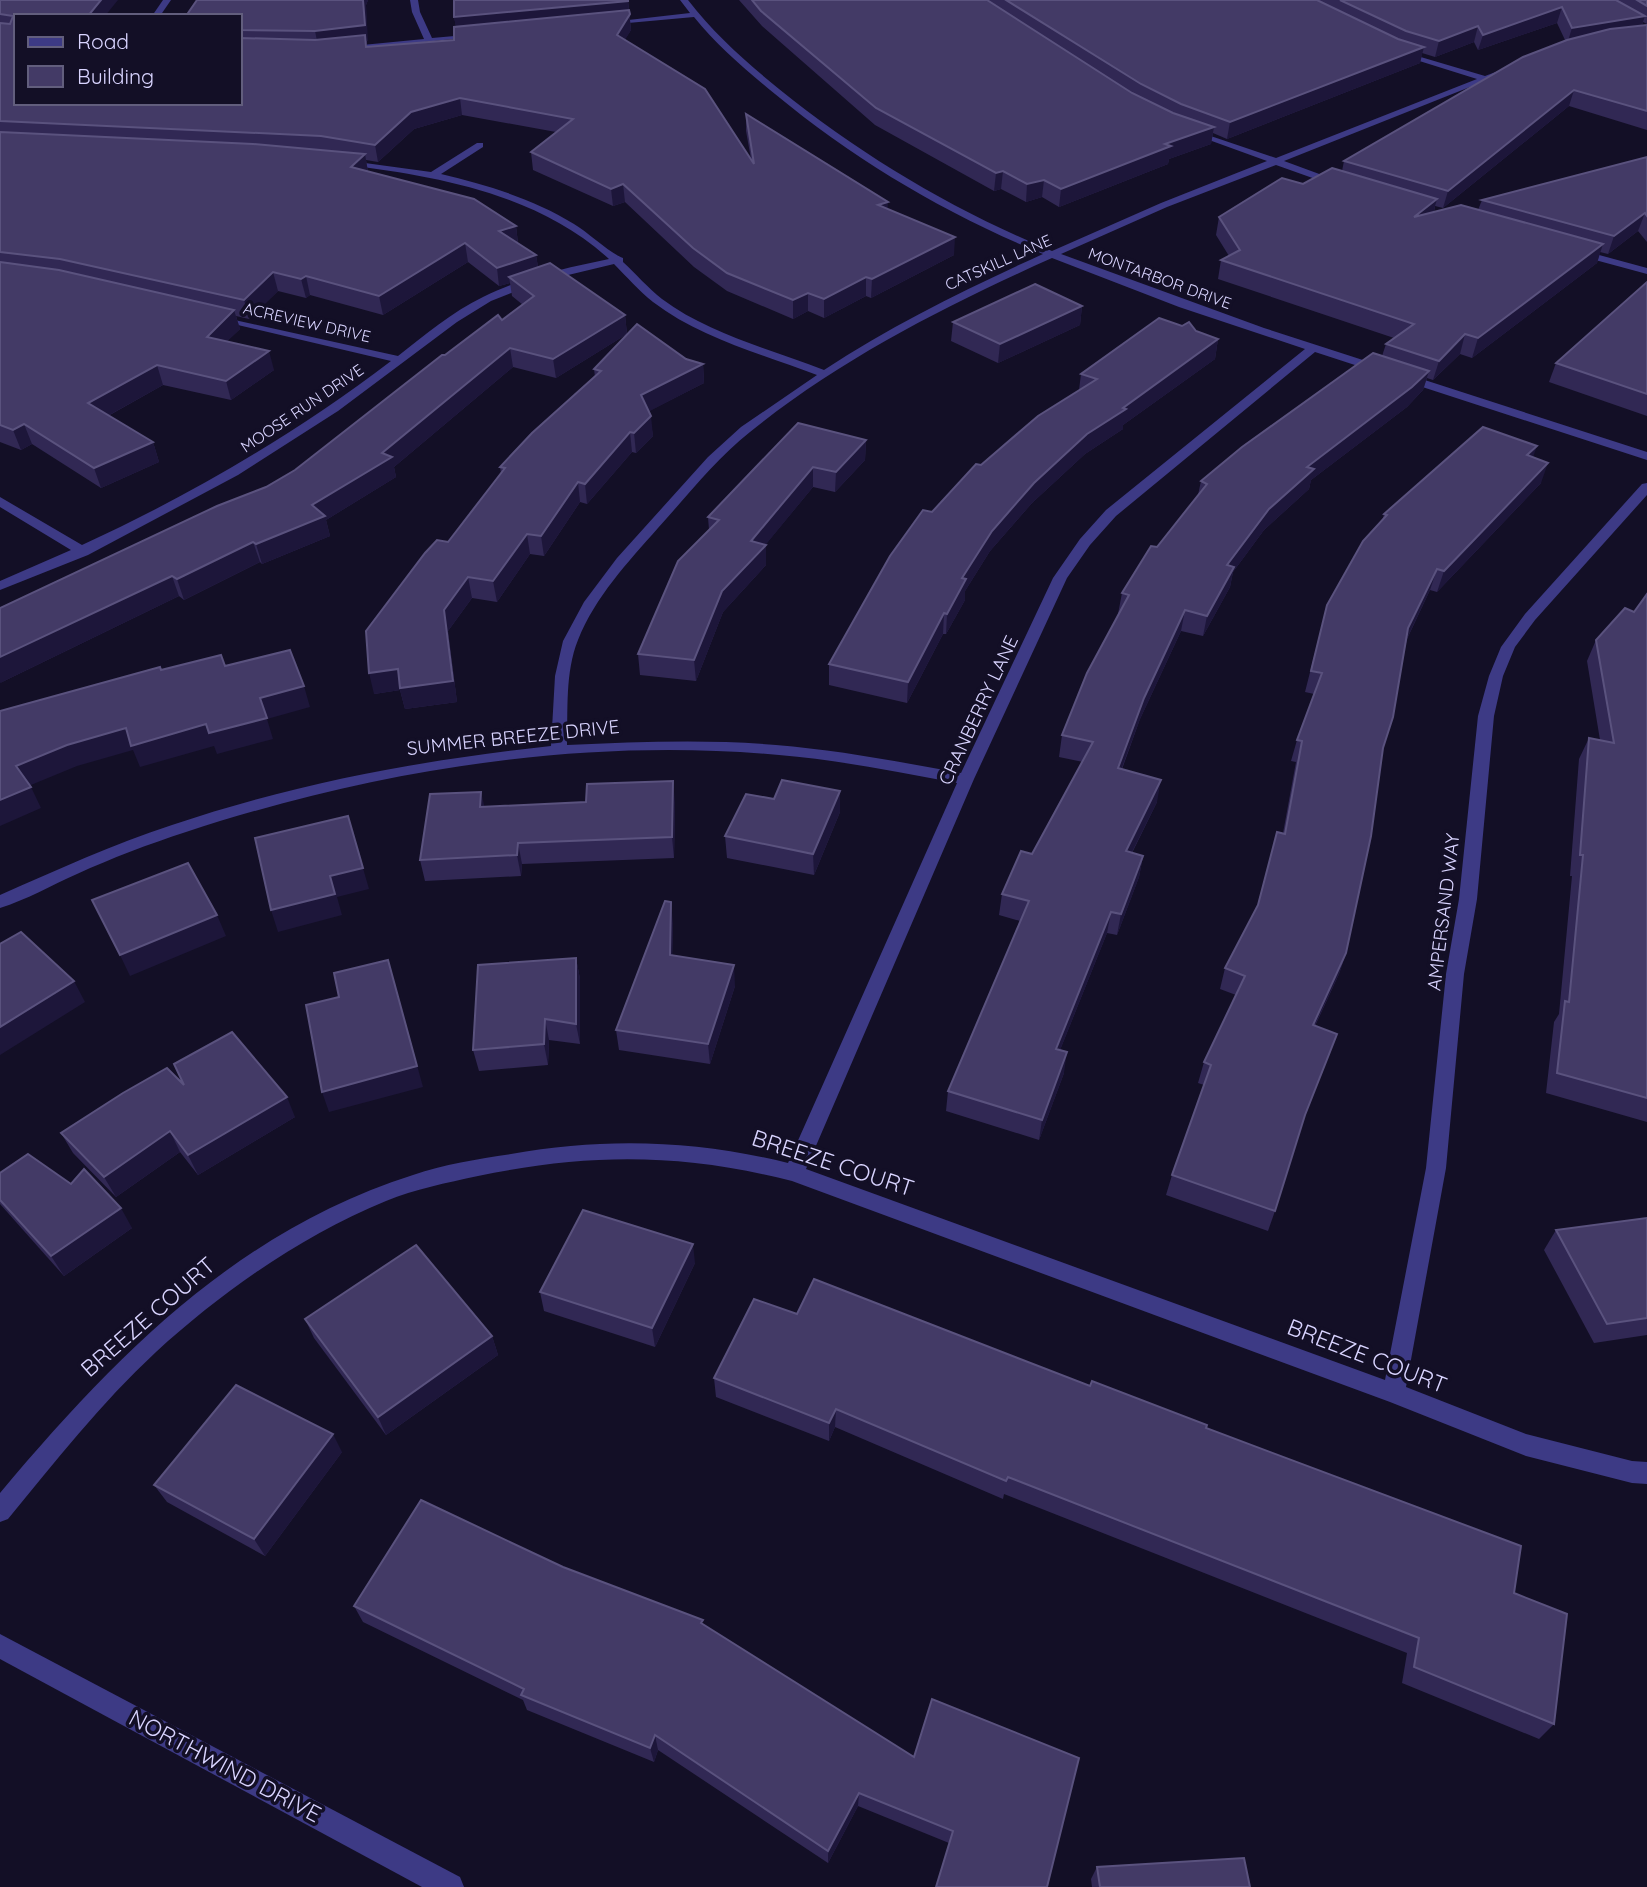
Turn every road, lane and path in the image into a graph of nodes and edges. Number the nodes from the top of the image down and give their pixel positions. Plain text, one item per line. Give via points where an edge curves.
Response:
1 (414, 0) edge
2 (684, 0) edge
3 (694, 15) junction
4 (602, 24) edge
5 (482, 35) edge
6 (429, 41) junction
7 (1390, 48) edge
8 (342, 49) edge
9 (1510, 69) edge
10 (1485, 79) junction
11 (1174, 125) edge
12 (480, 145) dead end
13 (337, 161) edge
14 (1274, 161) junction
15 (432, 176) junction
16 (1349, 187) edge
17 (1568, 249) edge
18 (1055, 254) junction
19 (619, 260) junction
20 (1647, 271) edge
21 (202, 314) edge
22 (1313, 348) junction
23 (400, 360) junction
24 (824, 373) junction
25 (1647, 456) edge
26 (1647, 487) edge
27 (0, 501) edge
28 (83, 552) junction
29 (0, 586) edge
30 (559, 751) junction
31 (966, 779) junction
32 (0, 902) edge
33 (794, 1173) junction
34 (1394, 1393) junction
35 (1647, 1473) edge
36 (0, 1511) edge
37 (0, 1646) edge
38 (450, 1887) edge

1 - 6 street
2 - 3 street, MONTARBOR DRIVE
3 - 4 street
3 - 18 street, MONTARBOR DRIVE via 784,99 841,142 951,208
5 - 6 street
6 - 8 street
7 - 10 street
9 - 10 street, CATSKILL LANE
10 - 14 street, CATSKILL LANE
11 - 14 street
12 - 15 street
13 - 15 street
14 - 16 street
14 - 18 street, CATSKILL LANE
15 - 19 street via 547,214
17 - 20 street
18 - 22 street, MONTARBOR DRIVE via 1156,296
18 - 24 street, CATSKILL LANE via 931,310
19 - 23 street, MOOSE RUN DRIVE via 552,275 488,298
19 - 24 street via 649,293 688,319
21 - 23 street, ACREVIEW DRIVE
22 - 25 street, MONTARBOR DRIVE
22 - 31 street, CRANBERRY LANE via 1151,478 1085,542 1060,578
23 - 28 street, MOOSE RUN DRIVE via 261,456
24 - 30 street, CATSKILL LANE via 712,460 589,605 570,641 565,664
26 - 34 street, AMPERSAND WAY via 1530,617 1508,648 1496,676 1486,716 1436,1168
27 - 28 street
28 - 29 street, MOOSE RUN DRIVE
30 - 31 street, SUMMER BREEZE DRIVE via 626,746 755,748
30 - 32 street, SUMMER BREEZE DRIVE via 407,768 314,788 205,820
31 - 33 street, CRANBERRY LANE
33 - 34 street, BREEZE COURT
33 - 36 street, BREEZE COURT via 731,1157 588,1151 499,1163 413,1183 332,1217 249,1264 170,1326 94,1399
34 - 35 street, BREEZE COURT via 1526,1445
37 - 38 street, NORTHWIND DRIVE

